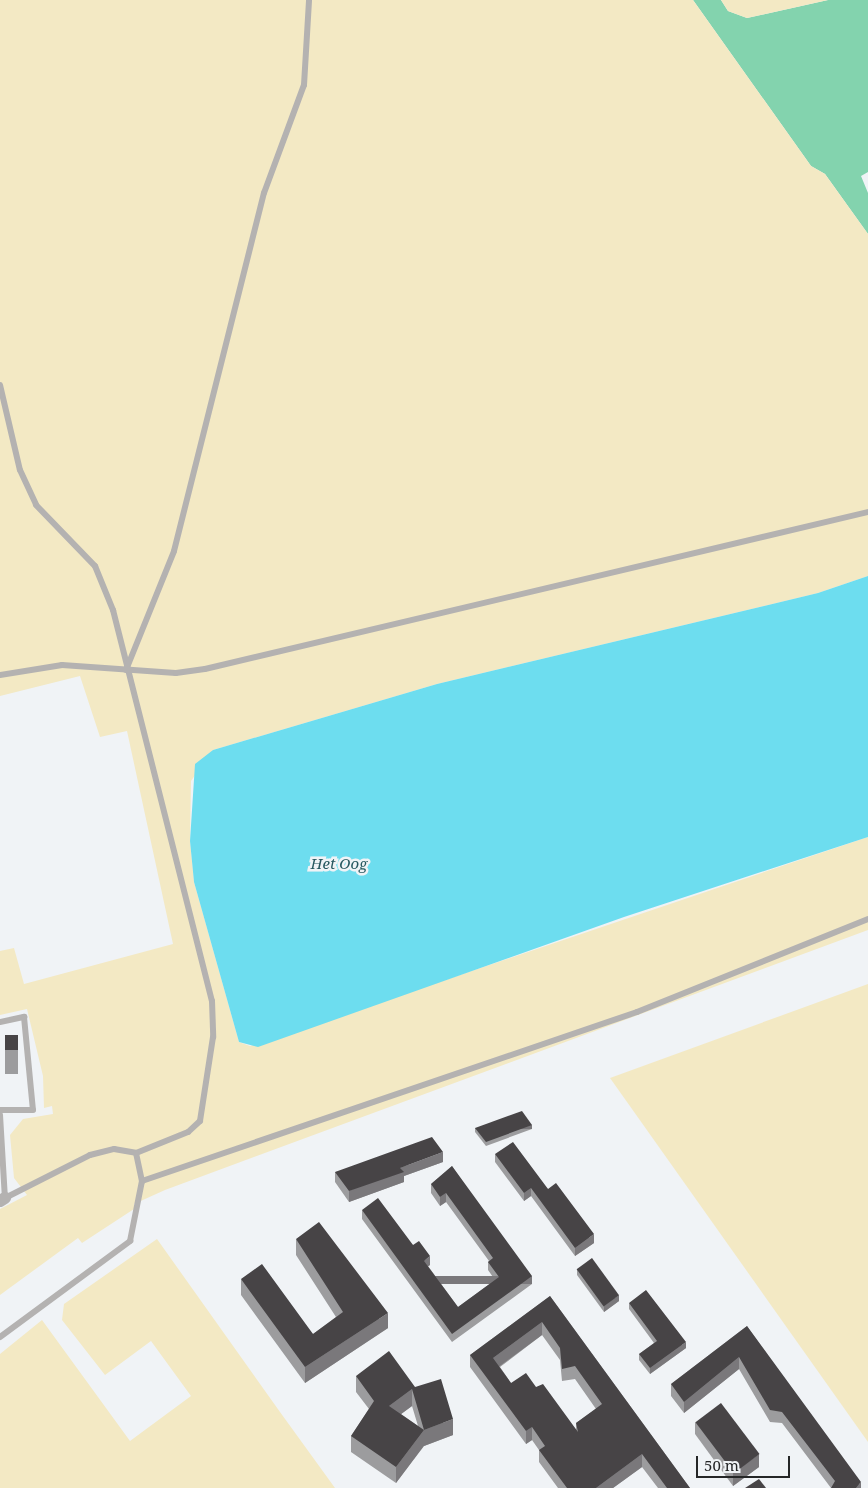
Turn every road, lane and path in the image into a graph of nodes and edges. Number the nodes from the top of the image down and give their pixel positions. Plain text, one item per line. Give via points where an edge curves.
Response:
1 (309, 0) edge
2 (0, 385) edge
3 (868, 512) edge
4 (126, 671) junction
5 (0, 676) edge
6 (868, 920) edge
7 (0, 1022) edge
8 (0, 1110) edge
9 (0, 1115) edge
10 (136, 1154) junction
11 (142, 1182) junction
12 (3, 1200) edge
13 (0, 1337) edge

1 - 4 lane via 304,85 264,193 174,551
2 - 4 lane via 20,470 36,504 95,566 113,610
3 - 4 lane via 205,669 176,673
4 - 5 lane via 62,665
4 - 10 lane via 212,1001 213,1038 200,1121 180,1137
6 - 11 lane via 637,1012
7 - 8 lane via 24,1017 33,1110
9 - 12 lane
10 - 11 lane
10 - 12 lane via 114,1149 90,1155
11 - 13 lane via 130,1241

